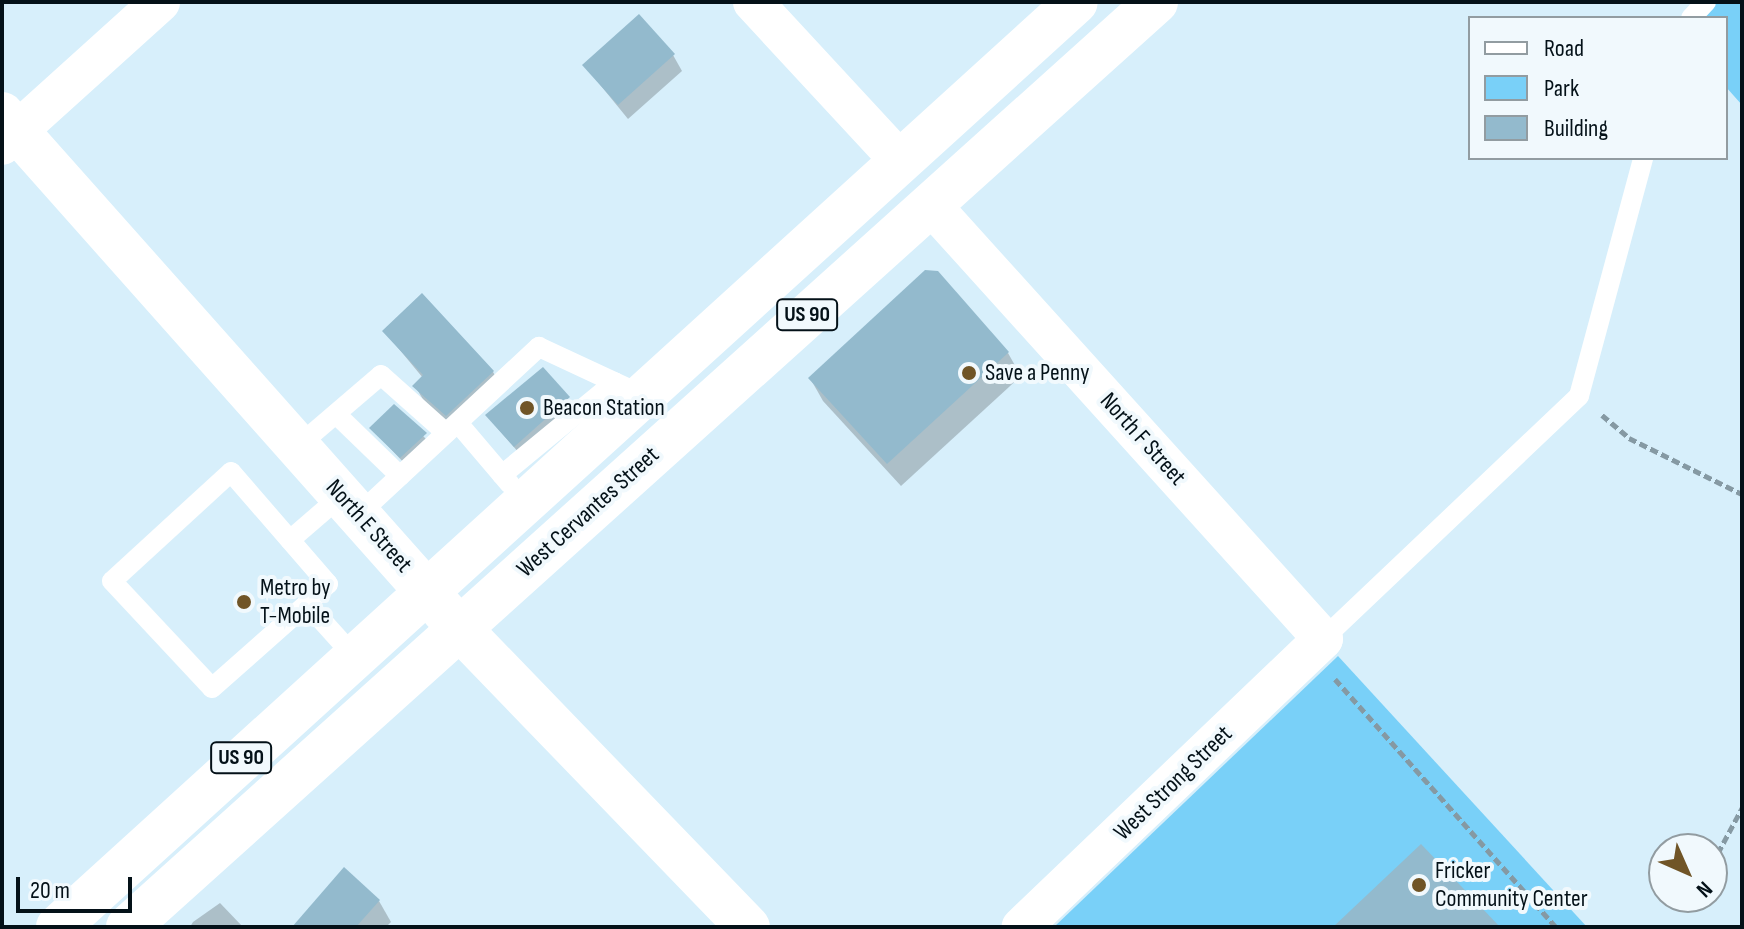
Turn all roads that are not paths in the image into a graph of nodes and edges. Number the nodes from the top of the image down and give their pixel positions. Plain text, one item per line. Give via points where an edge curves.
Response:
1 (160, 2) edge
2 (753, 2) edge
3 (1076, 2) edge
4 (1156, 2) edge
5 (7, 130) edge
6 (1642, 160) edge
7 (900, 161) junction
8 (930, 204) junction
9 (629, 389) junction
10 (336, 414) junction
11 (452, 428) junction
12 (298, 446) junction
13 (400, 476) junction
14 (514, 488) junction
15 (350, 505) junction
16 (290, 540) junction
17 (426, 591) junction
18 (307, 604) junction
19 (459, 628) junction
20 (1317, 645) junction
21 (353, 655) junction
22 (133, 925) edge
23 (58, 927) edge
24 (748, 927) edge
25 (1022, 927) edge

1 - 5 street
2 - 7 street
3 - 7 main road, West Cervantes Street / US 90
4 - 8 main road, West Cervantes Street / US 90
5 - 12 main road, North E Street
6 - 20 lane via 1579,396
7 - 9 main road, West Cervantes Street / US 90
8 - 19 main road, West Cervantes Street / US 90
8 - 20 street, North F Street
9 - 11 lane via 539,347
9 - 14 main road, West Cervantes Street / US 90
10 - 11 lane via 381,375
10 - 12 lane
10 - 13 lane
11 - 13 lane
11 - 14 lane
12 - 15 main road, North E Street
13 - 15 lane
14 - 17 main road, West Cervantes Street / US 90
15 - 16 lane
15 - 17 main road, North E Street
16 - 18 lane via 328,584
16 - 18 lane via 231,472 112,581 212,688
17 - 19 main road, North E Street
17 - 21 main road, West Cervantes Street / US 90
18 - 21 lane
19 - 22 main road, West Cervantes Street / US 90
19 - 24 main road, North E Street
20 - 25 street, West Strong Street
21 - 23 main road, West Cervantes Street / US 90

